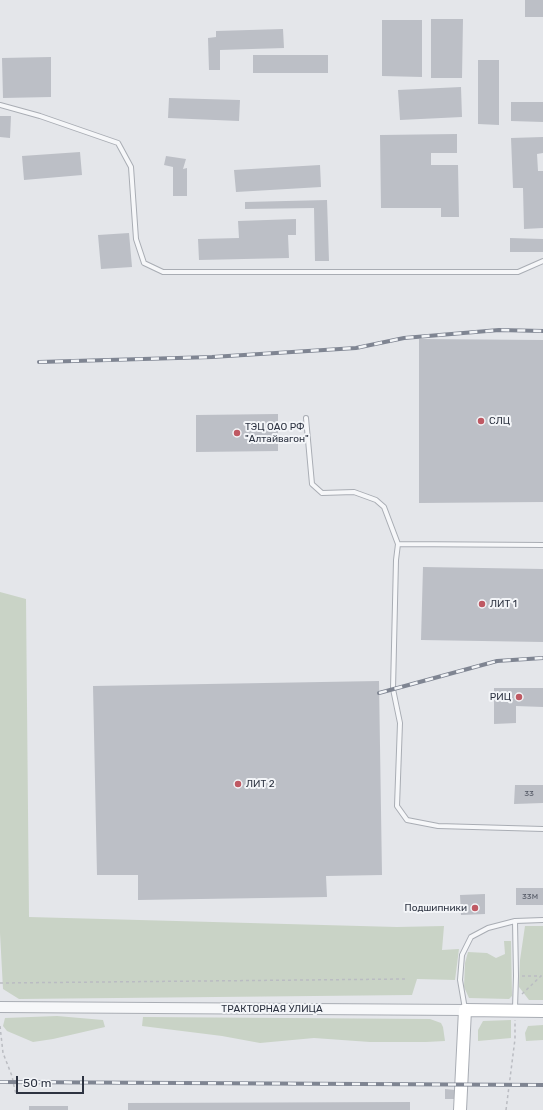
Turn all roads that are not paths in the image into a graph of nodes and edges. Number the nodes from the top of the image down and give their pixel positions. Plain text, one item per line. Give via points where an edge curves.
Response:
1 (0, 105) edge
2 (543, 261) edge
3 (306, 418) dead end
4 (398, 544) junction
5 (543, 545) edge
6 (543, 829) edge
7 (543, 920) edge
8 (515, 921) junction
9 (515, 1006) junction
10 (0, 1007) edge
11 (465, 1010) junction
12 (543, 1011) edge
13 (460, 1110) edge

1 - 2 lane via 118,143 131,167 136,239 144,263 163,272 518,272
3 - 4 lane via 312,484 322,493 354,492 376,500 384,507
4 - 5 lane
4 - 6 lane via 393,689 400,723 397,806 407,820 438,826
7 - 8 lane
8 - 9 lane
8 - 11 lane via 488,928 470,937 462,955 460,980
9 - 11 main road, ТРАКТОРНАЯ УЛИЦА
9 - 12 main road, ТРАКТОРНАЯ УЛИЦА
10 - 11 street, ТРАКТОРНАЯ УЛИЦА
11 - 13 main road

